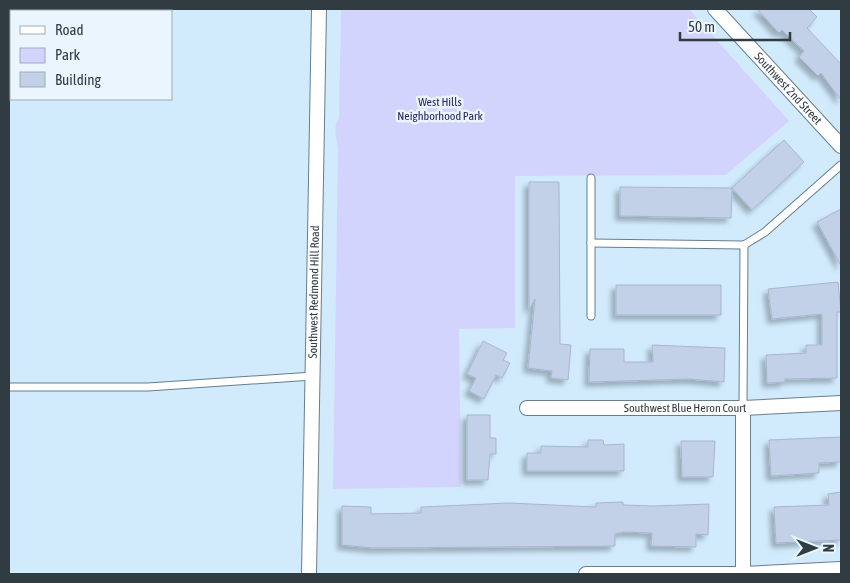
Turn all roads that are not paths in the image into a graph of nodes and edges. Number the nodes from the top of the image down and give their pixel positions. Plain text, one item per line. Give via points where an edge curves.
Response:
1 (319, 9) edge
2 (715, 9) edge
3 (841, 146) edge
4 (841, 165) edge
5 (591, 178) dead end
6 (591, 243) junction
7 (744, 245) junction
8 (591, 316) dead end
9 (313, 376) junction
10 (9, 387) edge
11 (841, 403) edge
12 (527, 408) dead end
13 (743, 408) junction
14 (841, 569) edge
15 (309, 574) edge
16 (586, 574) edge
17 (743, 574) edge

1 - 9 street, Southwest Redmond Hill Road
2 - 3 street, Southwest 2nd Street
4 - 7 lane via 765,232
5 - 6 lane
6 - 7 lane
6 - 8 lane
7 - 13 lane
9 - 10 lane via 148,387
9 - 15 street, Southwest Redmond Hill Road
11 - 13 street, Southwest Blue Heron Court
12 - 13 street, Southwest Blue Heron Court
13 - 17 street
14 - 17 street
16 - 17 street

